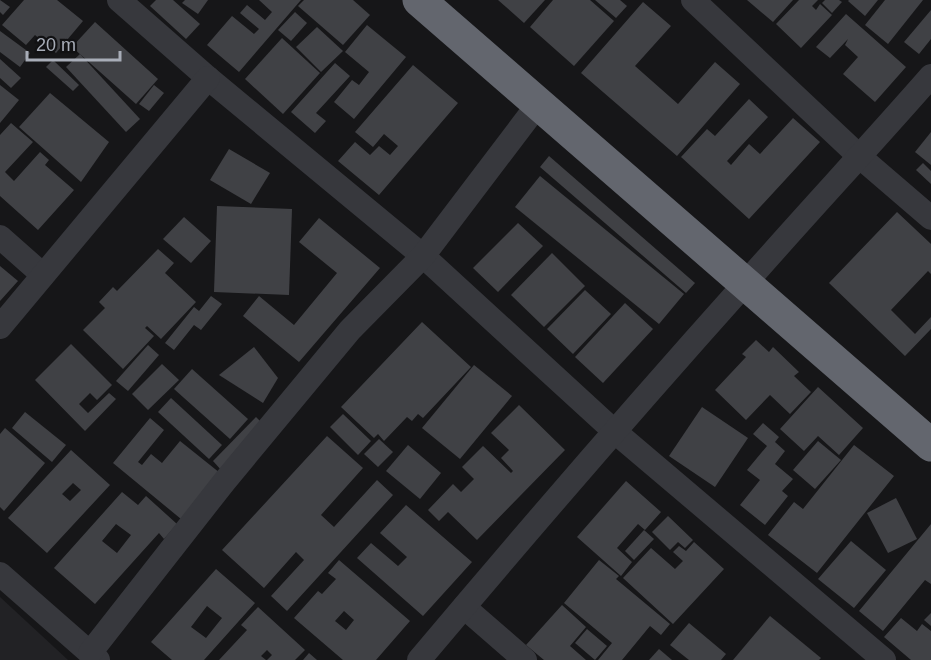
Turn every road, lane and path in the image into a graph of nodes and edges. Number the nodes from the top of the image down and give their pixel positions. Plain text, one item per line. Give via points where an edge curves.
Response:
1 (119, 0) edge
2 (419, 0) edge
3 (693, 0) edge
4 (931, 76) edge
5 (208, 78) junction
6 (539, 103) junction
7 (860, 157) junction
8 (931, 218) edge
9 (0, 237) edge
10 (423, 256) junction
11 (43, 275) junction
12 (746, 282) junction
13 (0, 327) edge
14 (614, 431) junction
15 (931, 445) edge
16 (0, 574) edge
17 (464, 606) junction
18 (94, 657) edge
19 (418, 660) edge
20 (525, 660) edge
21 (884, 660) edge

1 - 5 street
2 - 6 highway
3 - 7 street
4 - 7 street
5 - 10 street
5 - 11 street
6 - 10 street
6 - 12 highway
7 - 8 street
7 - 12 street
9 - 11 street
10 - 14 street
10 - 18 street via 350,330 224,482
11 - 13 street
12 - 14 street
12 - 15 highway
14 - 17 street
14 - 21 street
16 - 18 street
17 - 19 street
17 - 20 street

